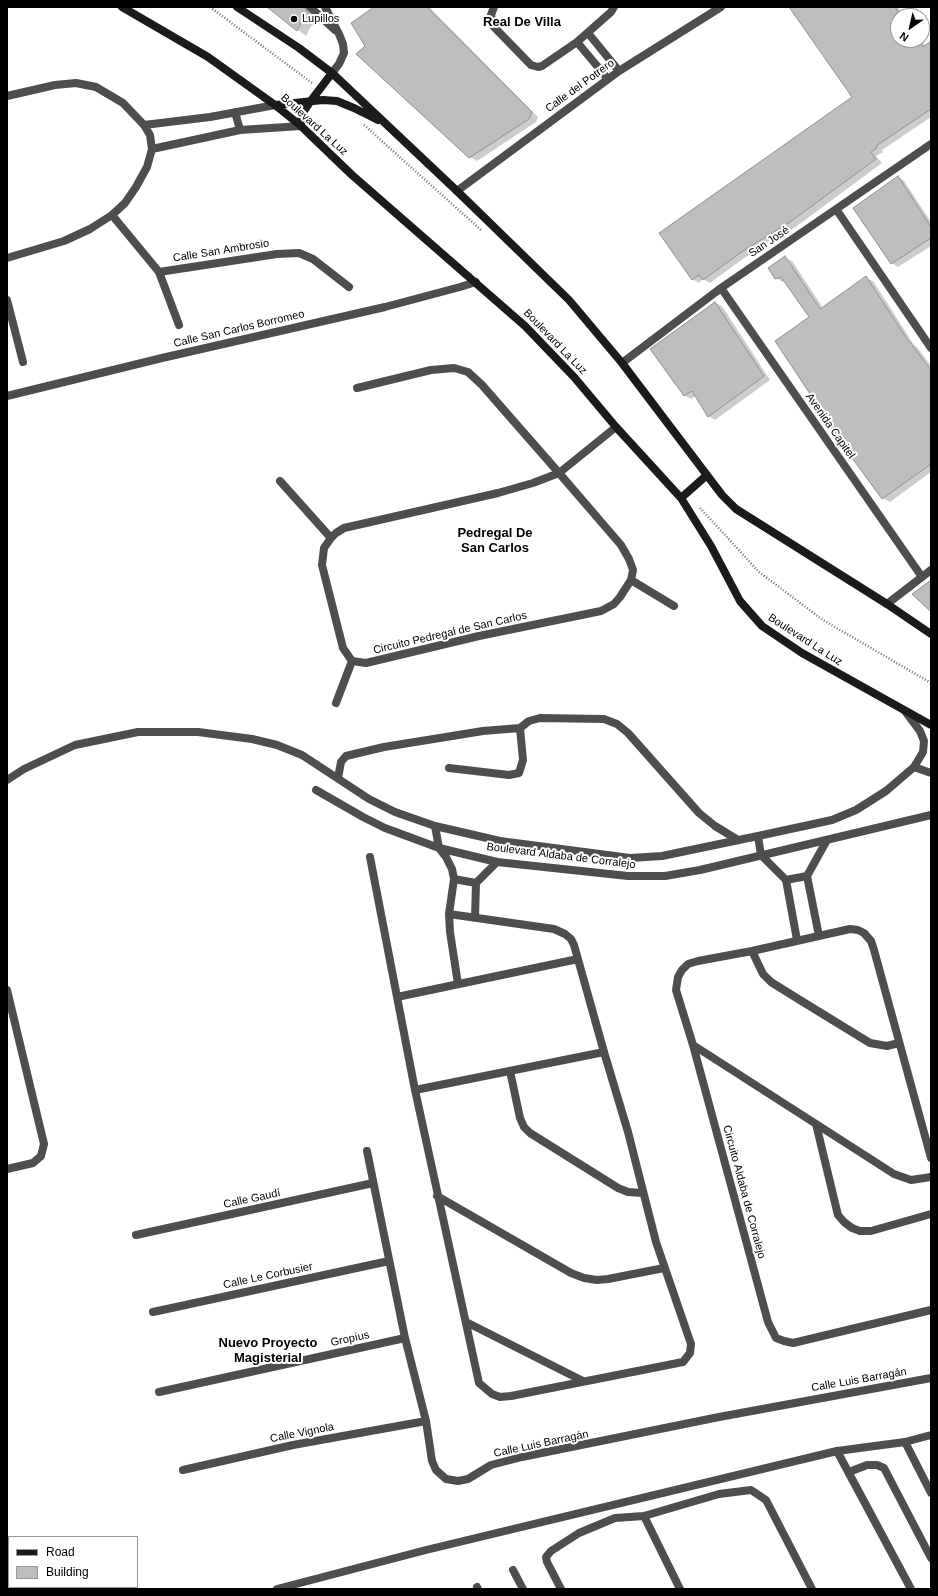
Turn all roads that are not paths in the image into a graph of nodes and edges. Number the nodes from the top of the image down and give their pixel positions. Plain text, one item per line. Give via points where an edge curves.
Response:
1 (122, 7) edge
2 (237, 7) edge
3 (310, 7) edge
4 (325, 7) edge
5 (494, 7) edge
6 (614, 7) edge
7 (721, 7) edge
8 (588, 33) junction
9 (339, 34) junction
10 (577, 42) junction
11 (619, 71) junction
12 (332, 74) junction
13 (608, 79) junction
14 (7, 96) edge
15 (310, 102) junction
16 (275, 104) junction
17 (235, 112) junction
18 (144, 124) junction
19 (385, 124) junction
20 (301, 126) junction
21 (240, 130) junction
22 (931, 144) edge
23 (152, 149) junction
24 (457, 191) junction
25 (836, 209) junction
26 (112, 215) junction
27 (7, 258) edge
28 (159, 272) junction
29 (476, 282) junction
30 (349, 287) dead end
31 (721, 288) junction
32 (7, 300) edge
33 (179, 325) dead end
34 (931, 348) edge
35 (23, 362) dead end
36 (622, 363) junction
37 (357, 388) dead end
38 (7, 396) edge
39 (616, 427) junction
40 (559, 473) junction
41 (707, 475) junction
42 (280, 480) dead end
43 (681, 498) junction
44 (331, 538) junction
45 (931, 570) edge
46 (922, 577) junction
47 (631, 580) junction
48 (887, 604) junction
49 (674, 606) dead end
50 (931, 634) edge
51 (352, 661) junction
52 (336, 703) dead end
53 (905, 711) junction
54 (931, 726) edge
55 (520, 728) junction
56 (914, 766) junction
57 (449, 768) dead end
58 (931, 773) edge
59 (338, 778) junction
60 (7, 780) edge
61 (316, 790) dead end
62 (931, 815) edge
63 (435, 826) junction
64 (758, 836) junction
65 (738, 840) junction
66 (827, 840) junction
67 (439, 848) junction
68 (761, 855) junction
69 (370, 857) dead end
70 (497, 862) junction
71 (807, 876) junction
72 (454, 879) junction
73 (786, 880) junction
74 (476, 883) junction
75 (449, 914) junction
76 (475, 917) junction
77 (819, 936) junction
78 (797, 940) junction
79 (752, 951) junction
80 (578, 960) junction
81 (458, 984) junction
82 (7, 990) edge
83 (397, 997) junction
84 (899, 1043) junction
85 (693, 1045) junction
86 (604, 1052) junction
87 (510, 1071) junction
88 (415, 1090) junction
89 (816, 1124) junction
90 (367, 1151) dead end
91 (931, 1158) edge
92 (7, 1169) edge
93 (931, 1177) edge
94 (373, 1184) junction
95 (643, 1192) junction
96 (438, 1196) junction
97 (931, 1214) edge
98 (136, 1235) dead end
99 (389, 1261) junction
100 (664, 1268) junction
101 (931, 1310) edge
102 (153, 1312) dead end
103 (466, 1322) junction
104 (405, 1338) junction
105 (931, 1378) edge
106 (582, 1381) junction
107 (159, 1392) dead end
108 (426, 1421) junction
109 (931, 1435) edge
110 (905, 1442) junction
111 (837, 1451) junction
112 (183, 1470) dead end
113 (849, 1472) junction
114 (931, 1493) edge
115 (644, 1516) junction
116 (931, 1558) edge
117 (513, 1570) dead end
118 (277, 1589) edge
119 (523, 1589) edge
120 (561, 1589) edge
121 (680, 1589) edge
122 (812, 1589) edge
123 (911, 1589) edge

1 - 16 main road, Boulevard La Luz via 208,57
2 - 12 main road via 299,48
3 - 9 street
4 - 9 street
5 - 10 street via 493,26 534,66 542,66
6 - 8 street
7 - 11 street, Calle del Potrero
8 - 10 street
8 - 11 street
9 - 12 street via 344,53
10 - 13 street
11 - 13 street, Calle del Potrero
12 - 15 main road
12 - 19 main road
13 - 24 street, Calle del Potrero
14 - 18 street via 55,85 76,83 96,87 123,102
15 - 16 main road
15 - 19 main road via 337,101
15 - 20 main road via 302,114
16 - 17 street
16 - 20 main road, Boulevard La Luz
17 - 18 street
17 - 21 street
18 - 23 street via 150,135
19 - 24 main road
20 - 21 street
20 - 29 main road, Boulevard La Luz via 352,175
21 - 23 street
22 - 25 street, San José
23 - 26 street via 147,167 136,187 125,203
24 - 36 main road via 569,300
25 - 31 street, San José
25 - 34 street
26 - 27 street via 64,241
26 - 28 street
28 - 30 street, Calle San Ambrosio via 290,253 305,255 312,259
28 - 33 street
29 - 38 street, Calle San Carlos Borromeo via 384,307
29 - 39 main road, Boulevard La Luz via 525,326 574,377
31 - 36 street, San José
31 - 46 street, Avenida Capitel
32 - 35 street
36 - 41 main road
37 - 40 street via 432,370 454,368 468,372
39 - 40 street
39 - 43 main road, Boulevard La Luz
40 - 44 street via 533,484 498,493 344,528
40 - 47 street via 621,545 633,570
41 - 43 main road
41 - 48 main road via 736,509
42 - 44 street
43 - 53 main road, Boulevard La Luz via 712,546 740,601 762,626 802,653
44 - 51 street via 324,548 322,565 343,648
45 - 46 street
46 - 48 street
47 - 49 street
47 - 51 street, Circuito Pedregal de San Carlos via 614,604 600,610 366,663
48 - 50 main road
51 - 52 street
53 - 54 main road, Boulevard La Luz
53 - 56 street, Boulevard Aldaba de Corralejo via 920,731 924,742 923,752
55 - 57 street via 523,760 518,773 509,775
55 - 59 street via 483,730 346,756 341,762
55 - 65 street via 529,720 540,718 604,719 617,724 699,813
56 - 58 street
56 - 64 street, Boulevard Aldaba de Corralejo via 886,791 856,810 832,820
59 - 60 street, Boulevard Aldaba de Corralejo via 302,755 252,739 198,732 138,732 75,745 24,769
59 - 63 street, Boulevard Aldaba de Corralejo via 369,799 395,812
61 - 67 street, Boulevard Aldaba de Corralejo via 385,828
62 - 66 street, Boulevard Aldaba de Corralejo
63 - 65 street, Boulevard Aldaba de Corralejo via 500,841 630,858 662,856
63 - 67 street
64 - 65 street, Boulevard Aldaba de Corralejo
64 - 68 street
66 - 68 street, Boulevard Aldaba de Corralejo
66 - 71 street
67 - 70 street, Boulevard Aldaba de Corralejo
67 - 72 street via 452,869
68 - 70 street, Boulevard Aldaba de Corralejo via 665,876 628,876
68 - 73 street
69 - 83 street
70 - 74 street
71 - 73 street
71 - 77 street
72 - 74 street
72 - 75 street
73 - 78 street
74 - 76 street
75 - 76 street
75 - 81 street
76 - 80 street via 554,929 571,939
77 - 78 street, Circuito Aldaba de Corralejo
77 - 84 street, Circuito Aldaba de Corralejo via 850,929 864,933 871,941
78 - 79 street, Circuito Aldaba de Corralejo
79 - 84 street via 763,974 800,1001 870,1043 887,1046
79 - 85 street, Circuito Aldaba de Corralejo via 698,961 688,964 682,970 676,990
80 - 81 street
80 - 86 street
81 - 83 street
82 - 92 street via 44,1144 41,1156 34,1163
83 - 88 street
84 - 91 street, Circuito Aldaba de Corralejo
85 - 89 street
85 - 101 street, Circuito Aldaba de Corralejo via 768,1322 776,1338 793,1343
86 - 87 street
86 - 95 street
87 - 88 street
87 - 95 street via 520,1118 530,1133 618,1188 628,1192
88 - 96 street
89 - 93 street via 899,1177 911,1180
89 - 97 street via 838,1215 844,1222 860,1231 871,1231
90 - 94 street, Calle Luis Barragán
94 - 98 street, Calle Gaudí
94 - 99 street, Calle Luis Barragán
95 - 100 street
96 - 100 street via 571,1273 584,1278 608,1279
96 - 103 street
99 - 102 street, Calle Le Corbusier
99 - 104 street, Calle Luis Barragán
100 - 106 street via 691,1344 690,1353 683,1362
103 - 106 street
103 - 106 street via 479,1383 492,1394 500,1397 511,1396
104 - 107 street, Gropíus
104 - 108 street, Calle Luis Barragán
105 - 108 street, Calle Luis Barragán via 522,1457 491,1465 468,1479 458,1481 446,1480 436,1470 432,1461
108 - 112 street, Calle Vignola via 293,1445
109 - 110 street
110 - 111 street
110 - 114 street
111 - 113 street
111 - 118 street via 426,1550
113 - 116 street via 867,1465 884,1468
113 - 123 street
115 - 120 street via 615,1518 579,1533 551,1551 546,1557 547,1562
115 - 121 street
115 - 122 street via 718,1494 751,1490 766,1500
117 - 119 street

